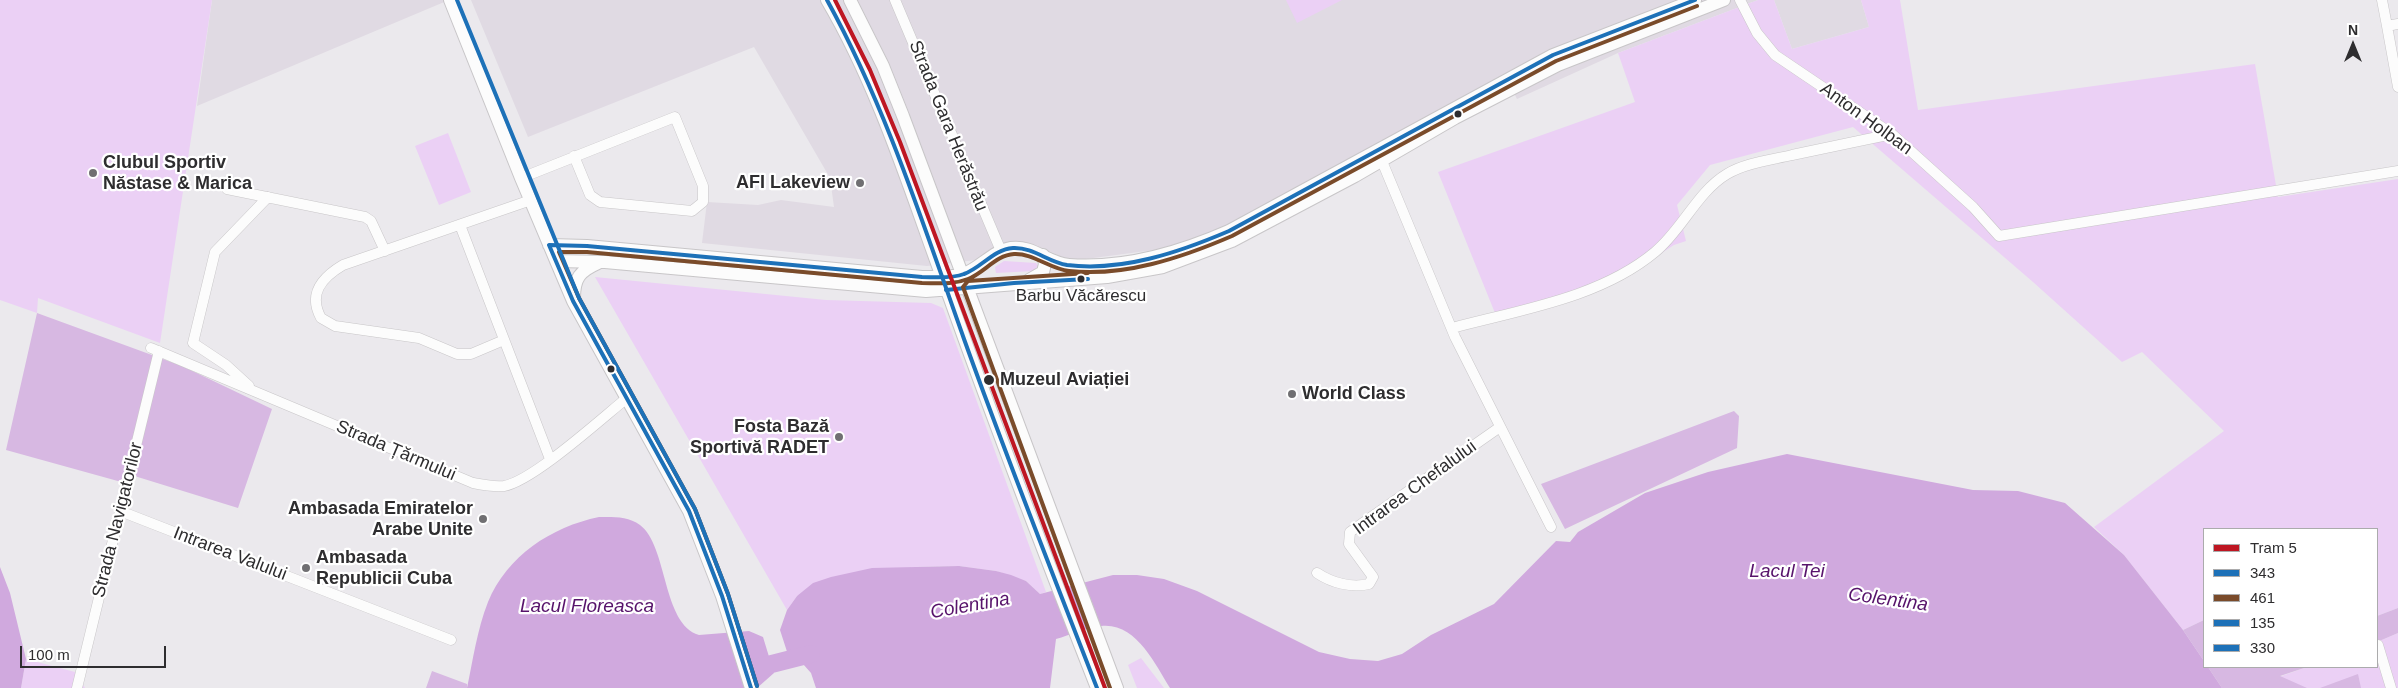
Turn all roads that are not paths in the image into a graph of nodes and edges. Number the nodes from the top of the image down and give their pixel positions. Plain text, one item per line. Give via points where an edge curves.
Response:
1 (450, 0) edge
2 (827, 0) edge
3 (850, 0) edge
4 (895, 0) edge
5 (1695, 0) edge
6 (1724, 0) edge
7 (1740, 0) edge
8 (2382, 0) edge
9 (2398, 24) edge
10 (2387, 26) junction
11 (2398, 87) edge
12 (1892, 134) junction
13 (1379, 155) junction
14 (574, 156) junction
15 (2398, 170) edge
16 (520, 178) junction
17 (227, 189) dead end
18 (268, 197) junction
19 (531, 200) junction
20 (460, 225) junction
21 (549, 245) junction
22 (385, 251) junction
23 (1001, 251) junction
24 (1043, 255) junction
25 (556, 261) junction
26 (602, 262) junction
27 (964, 274) junction
28 (942, 276) junction
29 (1014, 283) junction
30 (969, 287) junction
31 (946, 290) junction
32 (573, 301) junction
33 (1452, 328) junction
34 (504, 340) junction
35 (155, 350) joint
36 (255, 391) junction
37 (627, 398) junction
38 (1500, 427) junction
39 (550, 459) junction
40 (120, 511) junction
41 (1551, 527) dead end
42 (1317, 573) dead end
43 (451, 640) dead end
44 (2378, 645) edge
45 (77, 688) edge
46 (751, 688) edge
47 (1097, 688) edge
48 (1117, 688) edge
49 (2391, 688) edge

1 - 16 main road
2 - 28 main road via 887,127
3 - 27 main road via 883,66
4 - 23 street, Strada Gara Herăstrău
5 - 13 main road via 1553,55
6 - 13 main road via 1564,62
7 - 12 street, Anton Holban via 1757,33 1775,55
8 - 10 street
9 - 10 street
10 - 11 street
12 - 15 street, Anton Holban via 1973,207 1999,236
12 - 33 street via 1756,163 1727,174 1709,190 1655,253 1617,277 1570,297
13 - 24 main road via 1228,231 1184,249 1106,264 1063,264
13 - 29 main road via 1232,241 1188,259 1107,277
13 - 33 street
14 - 14 street via 674,116 703,186 702,202 692,211 600,202 590,195
14 - 16 street
16 - 19 main road
17 - 18 street
18 - 22 street via 365,217 371,222
18 - 36 street via 215,252 193,343 232,370
19 - 20 street
19 - 21 main road
20 - 22 street
20 - 34 street
21 - 25 main road
21 - 28 main road via 902,276
22 - 34 street via 333,271 320,284 315,292 315,301 321,318 335,326 418,338 457,354 471,354
23 - 24 main road via 1018,248
23 - 27 main road
24 - 29 main road via 1043,272 1036,278
25 - 26 main road
25 - 32 main road
26 - 31 main road via 899,289
26 - 32 main road via 577,276
27 - 28 main road
27 - 30 main road
28 - 31 main road
29 - 30 main road
30 - 31 main road
30 - 48 main road
31 - 47 main road
32 - 37 main road
33 - 38 street
34 - 39 street
35 - 36 street, Strada Țărmului
35 - 40 street, Strada Navigatorilor
36 - 39 street, Strada Țărmului via 485,486 506,486
37 - 39 street, Strada Țărmului
37 - 46 main road via 685,503 713,570
38 - 41 street
38 - 42 street, Intrarea Chefalului via 1350,532 1349,544 1373,577 1369,584 1338,583
40 - 43 street, Intrarea Valului
40 - 45 street, Strada Navigatorilor
44 - 49 street

